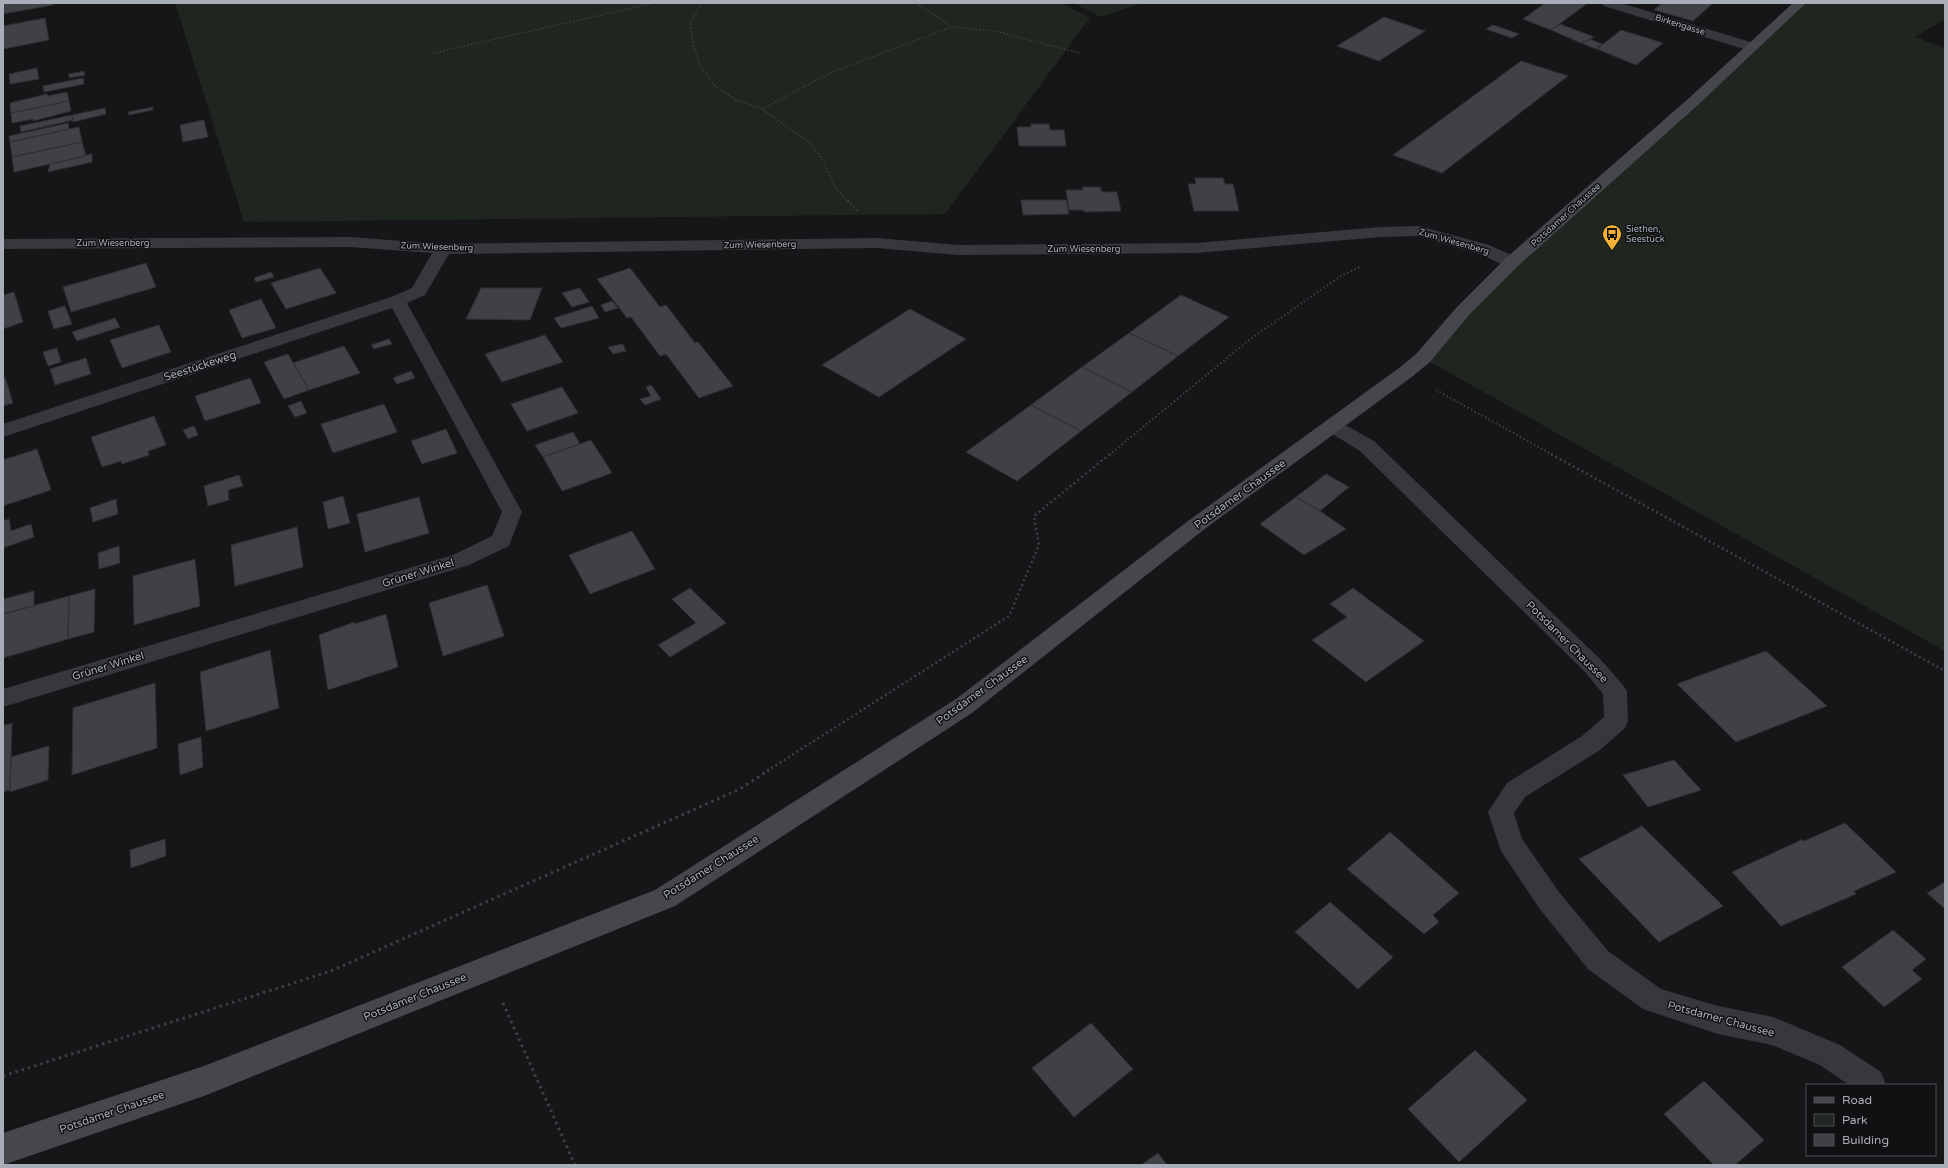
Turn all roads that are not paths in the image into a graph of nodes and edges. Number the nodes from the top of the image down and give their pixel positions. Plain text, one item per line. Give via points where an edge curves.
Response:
1 (1608, 3) edge
2 (1800, 3) edge
3 (1752, 47) junction
4 (3, 244) edge
5 (443, 249) junction
6 (1512, 262) junction
7 (397, 301) junction
8 (1333, 426) junction
9 (3, 431) edge
10 (3, 698) edge
11 (1870, 1082) dead end
12 (3, 1149) edge

1 - 3 street, Birkengasse
2 - 3 main road, Potsdamer Chaussee
3 - 6 main road, Potsdamer Chaussee
4 - 5 street, Zum Wiesenberg via 350,242
5 - 6 street, Zum Wiesenberg via 877,243 958,250 1196,248 1419,231 1483,249
5 - 7 street via 419,290
6 - 8 main road, Potsdamer Chaussee via 1463,311 1423,358
7 - 9 street, Seestückeweg
7 - 10 street, Grüner Winkel via 512,512 501,542 461,560
8 - 11 street, Potsdamer Chaussee via 1367,446 1593,666 1615,691 1616,721 1591,743 1516,790 1501,812 1510,843 1549,900 1598,960 1653,1000 1718,1020 1773,1032 1830,1055
8 - 12 main road, Potsdamer Chaussee via 1195,526 958,710 665,898 204,1081

